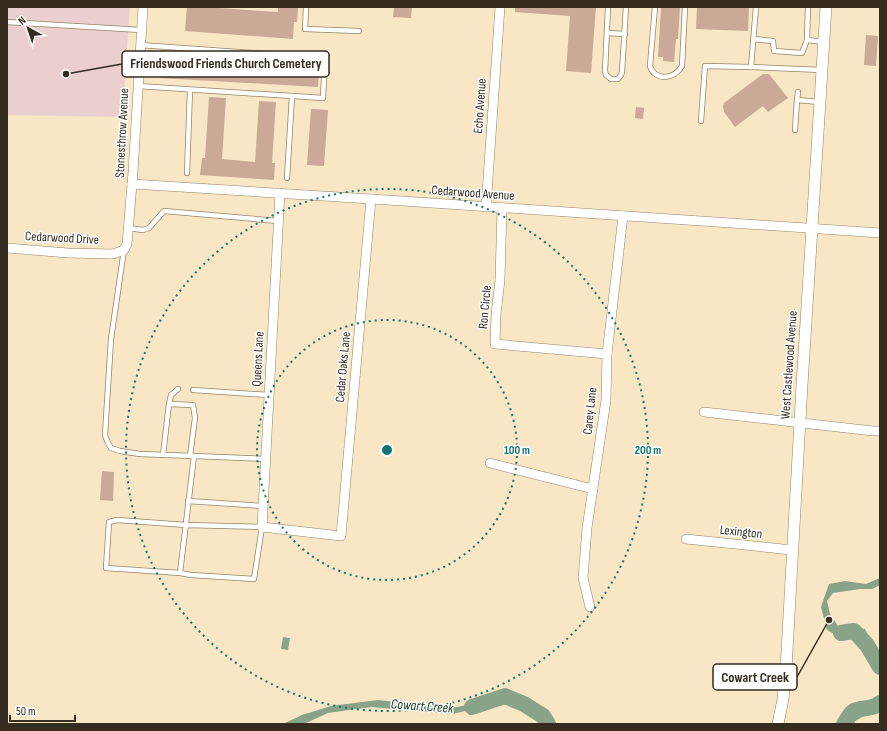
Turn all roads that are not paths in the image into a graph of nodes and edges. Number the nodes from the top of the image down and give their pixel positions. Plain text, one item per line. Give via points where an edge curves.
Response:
1 (142, 7) edge
2 (306, 7) edge
3 (500, 7) edge
4 (608, 7) edge
5 (626, 7) edge
6 (655, 7) edge
7 (685, 7) edge
8 (756, 7) edge
9 (808, 7) edge
10 (826, 7) edge
11 (7, 22) edge
12 (141, 30) junction
13 (359, 31) dead end
14 (607, 33) junction
15 (625, 34) junction
16 (753, 39) junction
17 (807, 40) junction
18 (824, 42) junction
19 (140, 45) junction
20 (751, 67) junction
21 (822, 70) junction
22 (138, 86) junction
23 (190, 90) junction
24 (798, 92) dead end
25 (292, 96) junction
26 (797, 100) junction
27 (820, 102) junction
28 (701, 121) dead end
29 (795, 130) dead end
30 (187, 173) dead end
31 (287, 178) dead end
32 (132, 184) junction
33 (280, 193) junction
34 (371, 199) junction
35 (486, 207) junction
36 (502, 208) junction
37 (623, 216) junction
38 (278, 221) junction
39 (128, 228) junction
40 (812, 228) junction
41 (880, 233) edge
42 (7, 248) edge
43 (119, 252) junction
44 (607, 354) junction
45 (178, 389) dead end
46 (193, 390) dead end
47 (269, 395) junction
48 (169, 404) junction
49 (704, 412) dead end
50 (800, 423) junction
51 (880, 431) edge
52 (163, 455) junction
53 (192, 456) junction
54 (265, 459) junction
55 (490, 463) dead end
56 (593, 489) junction
57 (188, 501) junction
58 (263, 506) junction
59 (186, 525) junction
60 (262, 527) junction
61 (686, 539) dead end
62 (792, 550) junction
63 (180, 573) junction
64 (590, 607) dead end
65 (778, 724) edge

1 - 12 street, Stonesthrow Avenue
2 - 13 lane via 305,28
3 - 35 street, Echo Avenue
4 - 14 lane
5 - 15 lane
6 - 7 lane via 650,66 656,74 668,77 675,75 682,66
8 - 16 lane
9 - 17 lane
10 - 18 street, West Castlewood Avenue
11 - 12 lane
12 - 19 street, Stonesthrow Avenue
14 - 15 lane
14 - 15 lane via 605,71 611,79 618,78 622,72
16 - 17 lane via 773,41 774,51 802,53
16 - 20 lane
17 - 18 lane
18 - 21 street, West Castlewood Avenue
19 - 22 street, Stonesthrow Avenue
19 - 25 lane via 325,58 323,98
20 - 21 lane
20 - 28 lane via 706,66
21 - 27 street, West Castlewood Avenue
22 - 23 lane
22 - 32 street, Stonesthrow Avenue
23 - 25 lane
23 - 30 lane
24 - 26 lane
25 - 31 lane
26 - 27 lane
26 - 29 lane
27 - 40 street, West Castlewood Avenue
32 - 33 street, Cedarwood Avenue
32 - 39 street, Stonesthrow Avenue
33 - 34 street, Cedarwood Avenue
33 - 38 street, Queens Lane
34 - 35 street, Cedarwood Avenue
34 - 60 street, Cedar Oaks Lane via 341,536
35 - 36 street, Cedarwood Avenue
36 - 37 street, Cedarwood Avenue
36 - 44 street, Ron Circle via 495,344
37 - 40 street, Cedarwood Avenue
37 - 44 street, Carey Lane
38 - 39 lane via 164,211 149,228
38 - 47 street, Queens Lane
39 - 43 street, Stonesthrow Avenue via 127,244
40 - 41 street, Cedarwood Avenue
40 - 50 street, West Castlewood Avenue
42 - 43 street, Cedarwood Drive via 68,253
43 - 52 lane via 105,435 111,448 140,454
44 - 56 street, Carey Lane via 606,400
45 - 48 lane via 171,395
46 - 47 lane
47 - 54 street, Queens Lane
48 - 52 lane
48 - 53 lane via 192,405 195,418
49 - 50 street
50 - 51 street
50 - 62 street, West Castlewood Avenue
52 - 53 lane
53 - 54 lane
53 - 57 lane
54 - 58 street, Queens Lane
55 - 56 street
56 - 64 street, Carey Lane via 583,578
57 - 58 lane
57 - 59 lane
58 - 60 street, Queens Lane
59 - 60 lane
59 - 63 lane
59 - 63 lane via 117,520 109,522 106,568
60 - 63 lane via 254,579
61 - 62 street, Lexington
62 - 65 street, West Castlewood Avenue via 786,669

